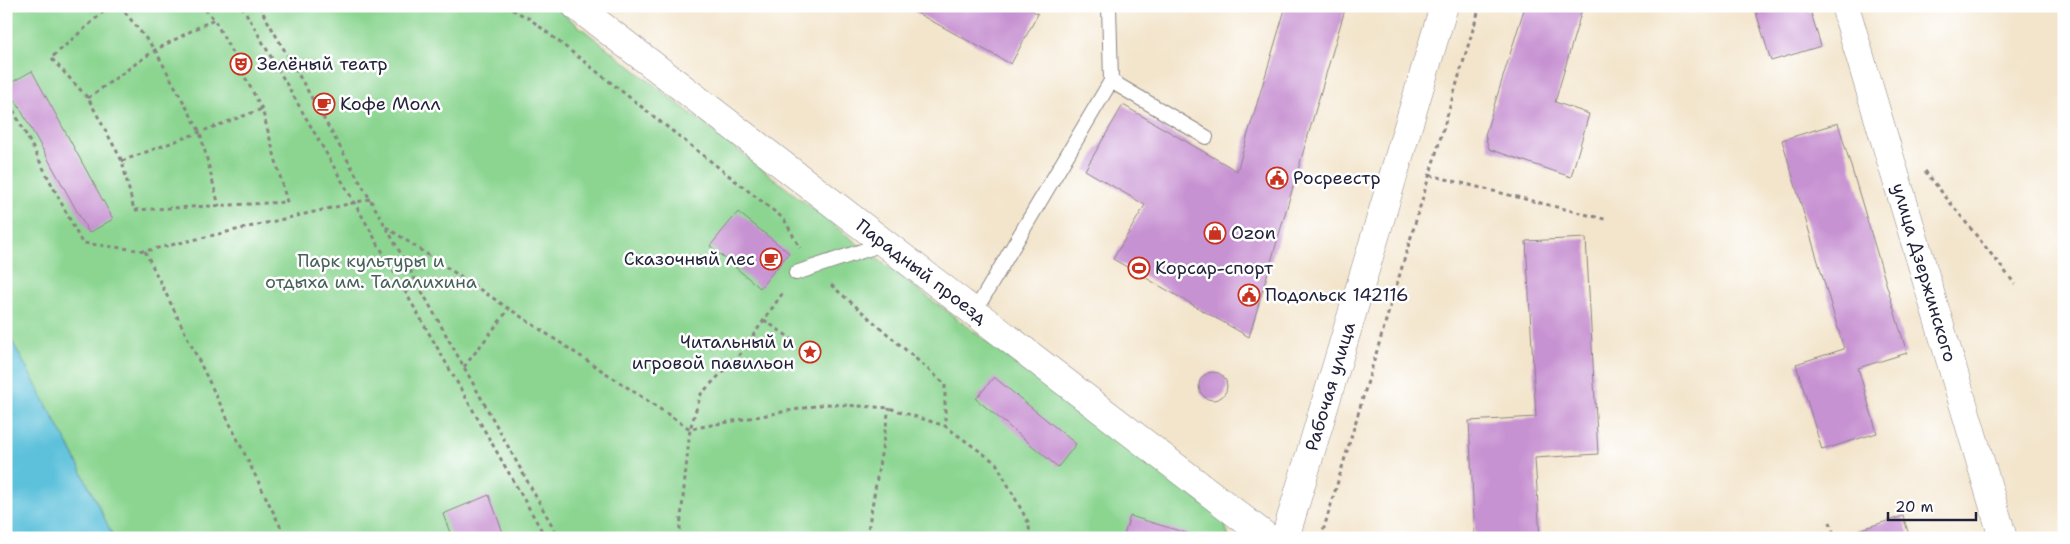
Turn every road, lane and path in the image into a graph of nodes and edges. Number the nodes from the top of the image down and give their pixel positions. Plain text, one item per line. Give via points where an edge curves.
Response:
1 (110, 6) edge
2 (120, 6) edge
3 (202, 6) edge
4 (242, 6) edge
5 (259, 6) edge
6 (505, 6) edge
7 (576, 6) edge
8 (1109, 6) edge
9 (1444, 6) edge
10 (1480, 6) edge
11 (1845, 6) edge
12 (214, 18) junction
13 (154, 50) junction
14 (1112, 81) junction
15 (6, 96) edge
16 (88, 98) junction
17 (262, 109) junction
18 (200, 132) junction
19 (1206, 137) dead end
20 (122, 161) junction
21 (1920, 166) dead end
22 (1430, 175) junction
23 (370, 199) junction
24 (354, 203) junction
25 (219, 206) junction
26 (1608, 220) dead end
27 (386, 227) junction
28 (886, 243) junction
29 (146, 251) junction
30 (813, 269) junction
31 (796, 273) joint
32 (2015, 284) dead end
33 (509, 309) junction
34 (975, 312) junction
35 (764, 320) junction
36 (796, 342) dead end
37 (464, 367) junction
38 (889, 408) junction
39 (945, 426) junction
40 (690, 429) junction
41 (1830, 522) dead end
42 (867, 536) junction
43 (286, 538) edge
44 (546, 538) edge
45 (560, 538) edge
46 (678, 538) edge
47 (852, 538) edge
48 (872, 538) edge
49 (1031, 538) edge
50 (1268, 538) edge
51 (1285, 538) edge
52 (1321, 538) edge
53 (1835, 538) edge
54 (2003, 538) edge

1 - 16 path via 52,58
2 - 13 path
3 - 12 path
4 - 24 path
5 - 23 path
6 - 30 path via 530,19 784,219
7 - 28 street, Парадный проезд
8 - 14 lane
9 - 51 street, Рабочая улица
10 - 22 path
11 - 54 street, улица Дзержинского
12 - 13 path
12 - 17 path
13 - 16 path
13 - 18 path
14 - 19 lane
14 - 34 lane
15 - 29 path via 82,243
16 - 20 path
17 - 18 path
17 - 25 path via 286,202
18 - 20 path
18 - 25 path
20 - 25 path via 134,210
21 - 32 path
22 - 26 path
22 - 52 path
23 - 24 path
23 - 27 path
24 - 29 path
24 - 44 path
27 - 33 path
27 - 37 path
28 - 30 lane
28 - 34 street, Парадный проезд
29 - 43 path
30 - 31 lane
30 - 39 path via 946,384
31 - 35 path
33 - 37 path
33 - 40 path
34 - 50 street, Парадный проезд
35 - 36 path
35 - 40 path via 741,353 701,394
37 - 45 path
38 - 39 path
38 - 40 path via 826,404
38 - 42 path
39 - 49 path via 996,464 1028,522
40 - 46 path
41 - 53 path
42 - 47 path
42 - 48 path

